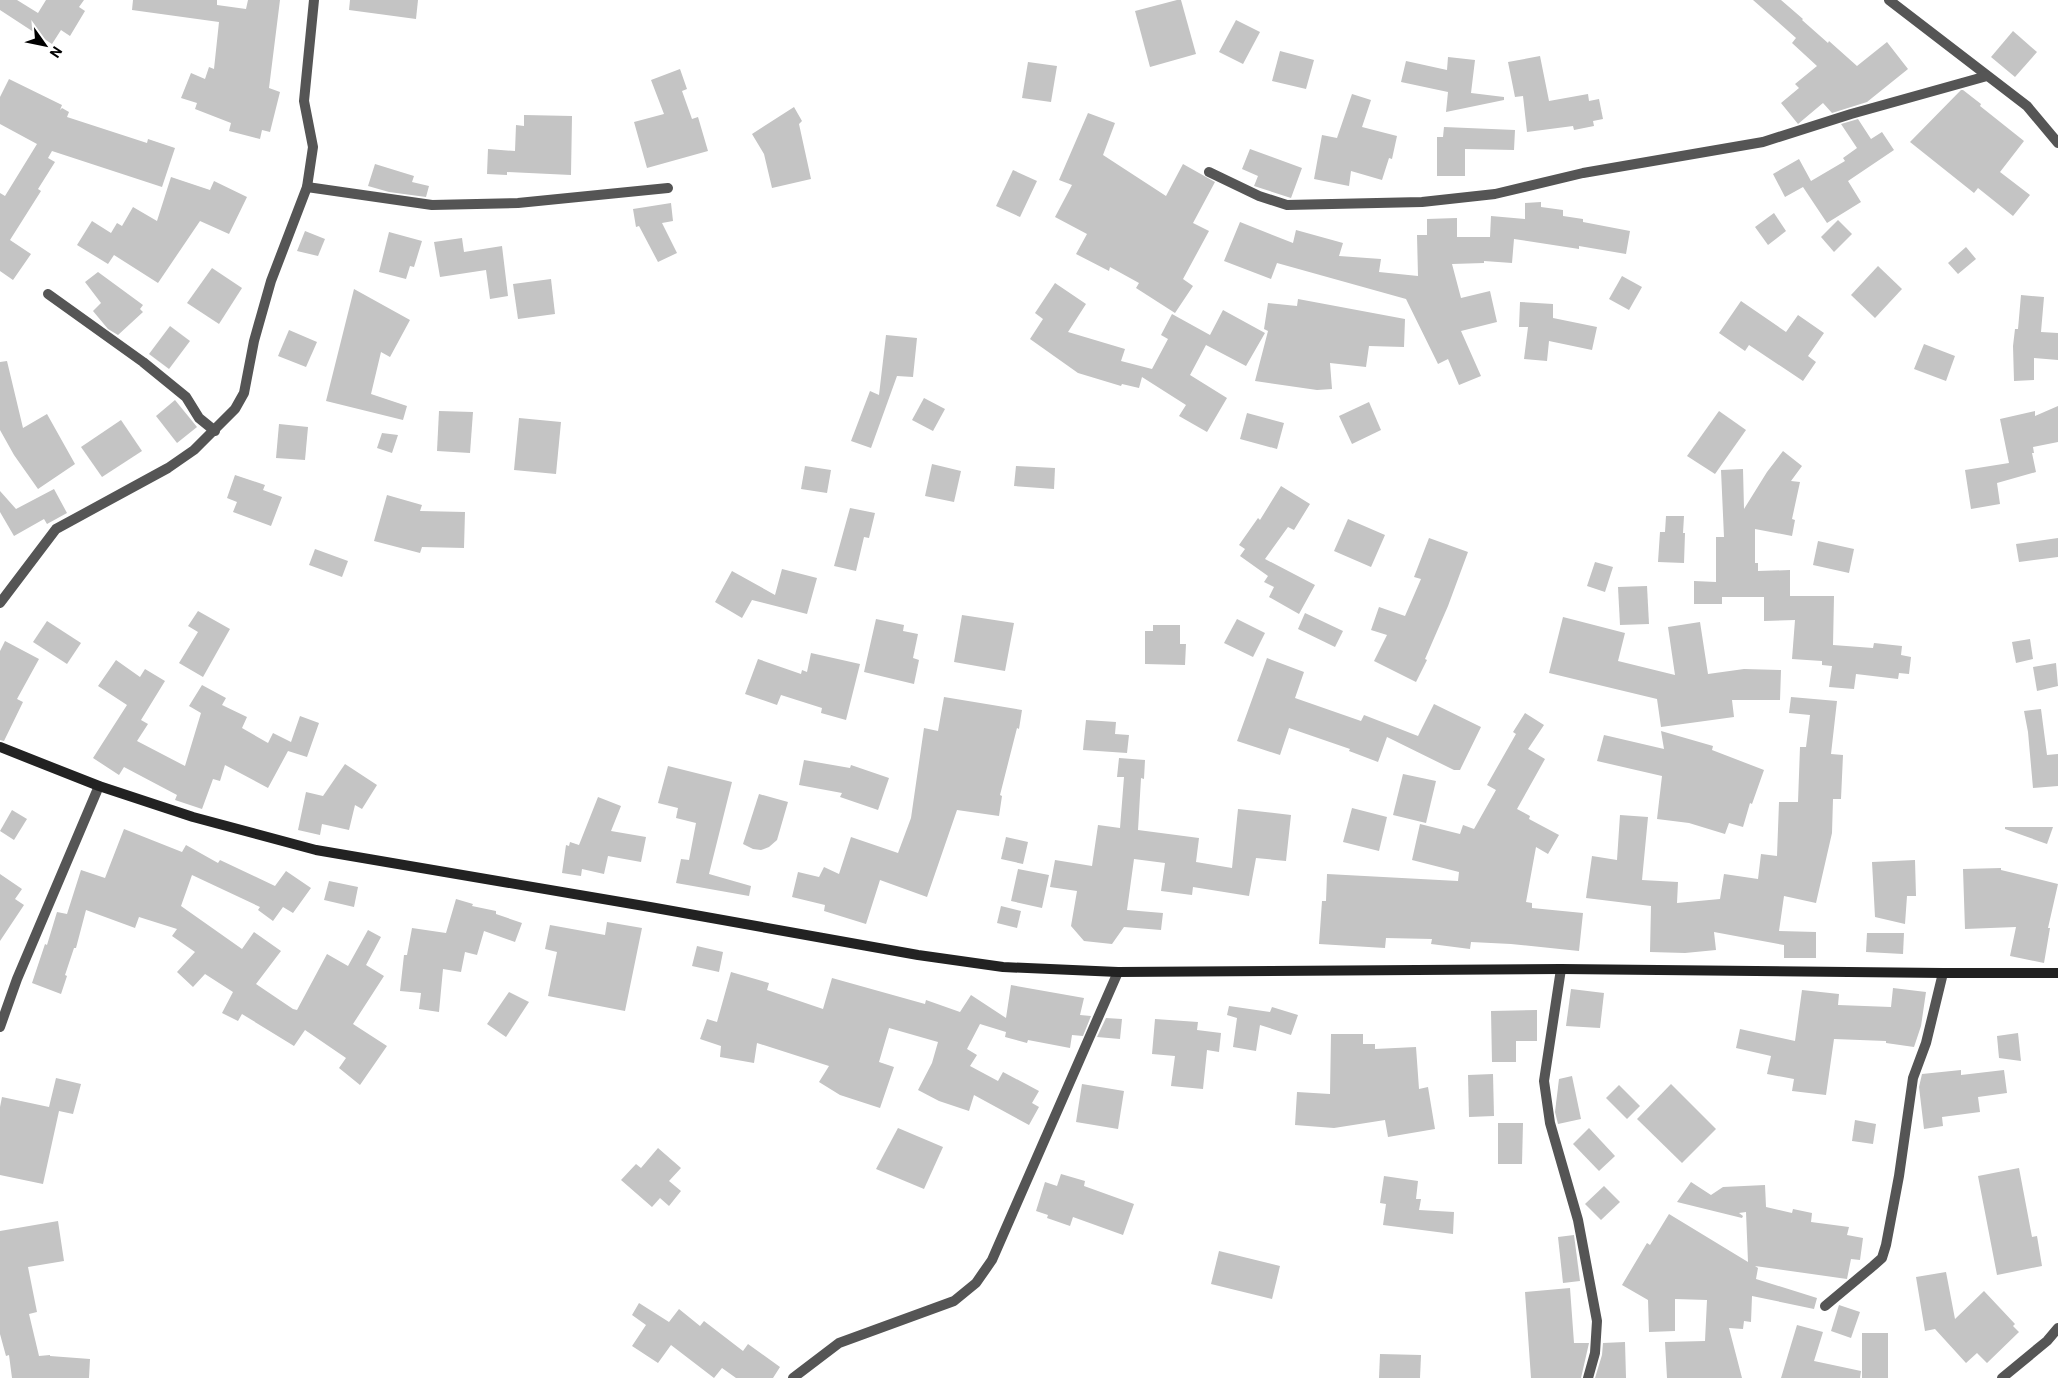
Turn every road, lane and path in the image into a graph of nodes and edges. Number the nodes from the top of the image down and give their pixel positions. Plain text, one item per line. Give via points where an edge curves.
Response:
1 (314, 0) edge
2 (1889, 0) edge
3 (1987, 76) junction
4 (2058, 143) edge
5 (1209, 172) dead end
6 (307, 187) junction
7 (668, 188) dead end
8 (48, 294) dead end
9 (215, 430) junction
10 (0, 603) edge
11 (0, 747) edge
12 (99, 786) junction
13 (1561, 969) junction
14 (1118, 972) junction
15 (1943, 973) junction
16 (2058, 973) edge
17 (0, 1027) edge
18 (1825, 1306) dead end
19 (2058, 1328) edge
20 (793, 1378) edge
21 (1588, 1378) edge
22 (2002, 1378) edge

1 - 6 street via 304,101 314,147
2 - 3 street
3 - 4 street via 2027,106
3 - 5 street via 1763,142 1583,173 1495,194 1422,202 1287,205 1259,196
6 - 7 street via 432,205 518,204
6 - 9 street via 271,281 244,393 235,409
8 - 9 street via 186,397 199,418
9 - 10 street via 168,468 56,529
11 - 12 main road
12 - 14 main road via 192,817 316,850 918,955 1003,967
12 - 17 street via 17,979
13 - 14 main road
13 - 15 main road
13 - 21 street via 1544,1081 1550,1122 1578,1220 1597,1322 1595,1353
14 - 20 street via 1004,1234 976,1283 954,1301 839,1343
15 - 16 main road
15 - 18 street via 1914,1078 1882,1258
19 - 22 street

